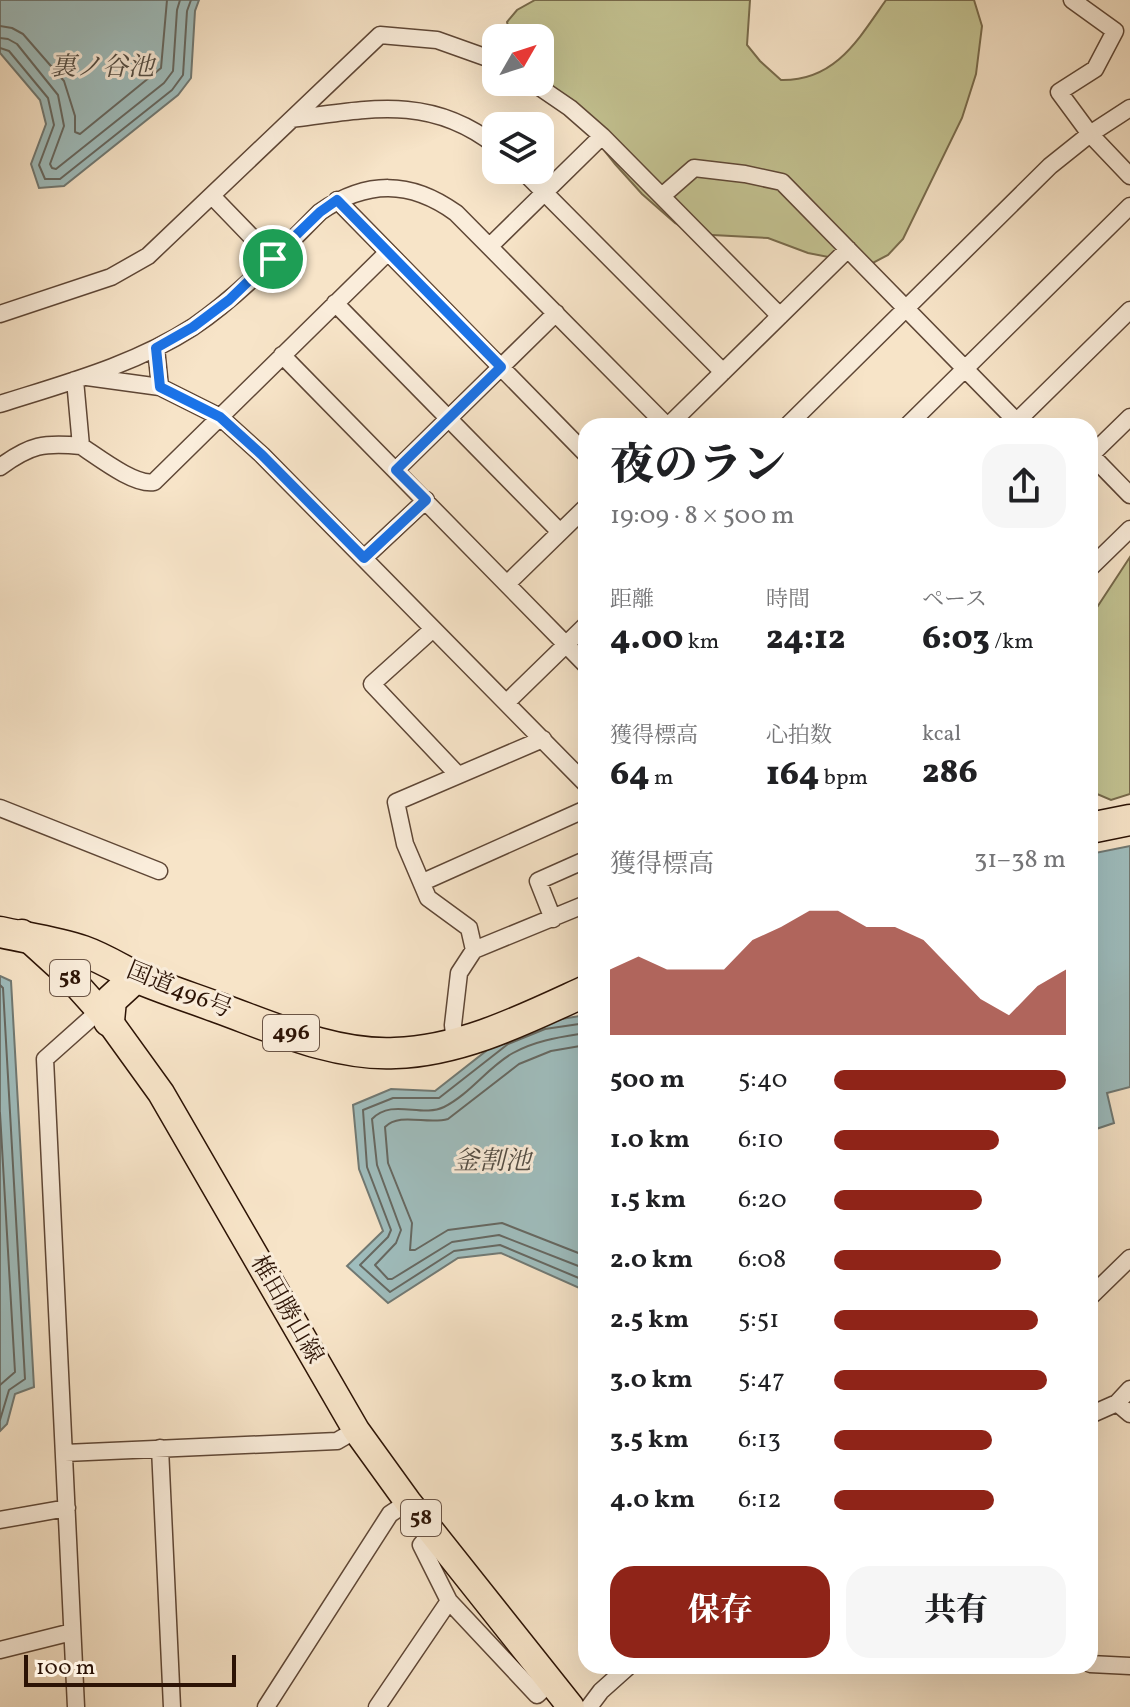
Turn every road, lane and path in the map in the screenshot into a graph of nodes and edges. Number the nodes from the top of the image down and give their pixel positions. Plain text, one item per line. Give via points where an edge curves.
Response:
1 (1072, 0) edge
2 (482, 56) edge
3 (552, 96) edge
4 (1130, 108) edge
5 (292, 119) junction
6 (1090, 134) junction
7 (482, 135) edge
8 (602, 136) junction
9 (1130, 176) edge
10 (537, 184) edge
11 (545, 192) junction
12 (662, 196) junction
13 (213, 197) junction
14 (337, 200) junction
15 (1130, 206) edge
16 (490, 246) junction
17 (848, 249) junction
18 (388, 252) junction
19 (273, 259) junction
20 (335, 303) junction
21 (906, 308) junction
22 (1130, 310) edge
23 (556, 313) junction
24 (0, 314) edge
25 (780, 316) junction
26 (156, 348) junction
27 (282, 355) junction
28 (501, 367) junction
29 (965, 368) junction
30 (723, 372) junction
31 (80, 378) junction
32 (160, 387) junction
33 (0, 404) edge
34 (220, 417) junction
35 (1130, 417) edge
36 (660, 418) edge
37 (676, 418) edge
38 (795, 418) edge
39 (915, 418) edge
40 (1011, 418) edge
41 (1023, 418) edge
42 (448, 419) junction
43 (81, 446) junction
44 (578, 446) edge
45 (1098, 449) edge
46 (1098, 463) edge
47 (0, 467) edge
48 (396, 470) junction
49 (1130, 495) edge
50 (426, 500) junction
51 (578, 515) edge
52 (1130, 529) edge
53 (560, 532) junction
54 (364, 558) junction
55 (1098, 560) edge
56 (508, 583) junction
57 (433, 629) junction
58 (578, 633) edge
59 (566, 645) junction
60 (578, 657) edge
61 (507, 702) junction
62 (543, 739) junction
63 (458, 775) junction
64 (578, 776) edge
65 (0, 808) edge
66 (578, 813) edge
67 (1130, 820) edge
68 (1098, 826) edge
69 (578, 863) edge
70 (159, 871) dead end
71 (423, 882) junction
72 (578, 908) edge
73 (0, 918) edge
74 (553, 919) junction
75 (0, 932) edge
76 (30, 938) junction
77 (474, 950) junction
78 (136, 977) junction
79 (578, 995) edge
80 (104, 1016) junction
81 (455, 1043) junction
82 (1130, 1258) edge
83 (1098, 1289) edge
84 (1130, 1389) edge
85 (1124, 1409) edge
86 (1098, 1414) edge
87 (356, 1430) junction
88 (160, 1448) junction
89 (65, 1453) junction
90 (408, 1502) junction
91 (67, 1508) junction
92 (0, 1520) edge
93 (432, 1532) junction
94 (449, 1601) junction
95 (72, 1632) junction
96 (0, 1650) edge
97 (1098, 1664) edge
98 (1130, 1666) edge
99 (620, 1674) edge
100 (539, 1695) edge
101 (76, 1707) edge
102 (172, 1707) edge
103 (266, 1707) edge
104 (377, 1707) edge
105 (571, 1707) edge
106 (589, 1707) edge

1 - 6 street via 1115,31 1095,69 1059,92
2 - 5 street via 437,40 380,35
3 - 8 street
4 - 6 street
5 - 7 street via 397,107
5 - 13 street
6 - 9 street
6 - 21 street via 1050,166
8 - 11 street
8 - 12 street
10 - 11 street
11 - 16 street
11 - 30 street
12 - 17 street via 694,168 782,182
12 - 25 street
13 - 19 street
13 - 24 street via 148,256 111,277
14 - 16 street via 380,187 420,193 456,213
14 - 18 street
14 - 19 street
15 - 29 street
16 - 23 street
17 - 21 street
17 - 25 street
18 - 20 street
18 - 28 street
19 - 26 street via 229,300
20 - 27 street
20 - 42 street
21 - 29 street
21 - 38 street
22 - 41 street
23 - 28 street
23 - 36 street
25 - 30 street
26 - 31 street
26 - 32 street
27 - 34 street
27 - 48 street
28 - 42 street
28 - 44 street
29 - 39 street
29 - 40 street
30 - 37 street
31 - 32 street
31 - 33 street
31 - 43 street
32 - 34 street
34 - 43 street via 146,484
34 - 54 street
35 - 45 street
42 - 48 street
42 - 53 street
43 - 47 street via 55,443 23,450
46 - 49 street
48 - 50 street
50 - 54 street
50 - 56 street
51 - 53 street
52 - 55 street
53 - 56 street
54 - 57 street
56 - 59 street
57 - 61 street
57 - 63 street via 372,684
58 - 59 street
59 - 60 street
59 - 61 street
61 - 62 street
62 - 63 street
62 - 64 street
63 - 71 street via 396,802 405,844
65 - 70 street
66 - 71 street
67 - 68 highway
69 - 74 street via 538,881
71 - 77 street via 428,898 469,928
72 - 74 street
73 - 76 main road, 椎田勝山線 / 58
74 - 77 street
75 - 76 highway, 国道496号 / 496
76 - 78 highway, 国道496号 / 496 via 81,950
76 - 80 main road, 椎田勝山線 / 58
77 - 81 street via 459,973
78 - 80 highway via 111,1000
78 - 81 highway, 国道496号 / 496 via 336,1047 395,1054
79 - 81 highway, 国道496号 / 496
80 - 87 main road, 椎田勝山線 / 58 via 188,1137
80 - 89 street via 45,1059
82 - 83 street
84 - 85 street
85 - 86 street
87 - 88 street via 337,1441
87 - 90 main road, 椎田勝山線 / 58
88 - 89 street
88 - 102 street
89 - 91 street
90 - 93 main road, 椎田勝山線 / 58
90 - 103 street via 390,1514
91 - 92 street
91 - 95 street
93 - 94 street via 421,1545
93 - 100 main road, 椎田勝山線 / 58
94 - 100 street
94 - 104 street
95 - 96 street
95 - 101 street
97 - 98 street
99 - 106 street
100 - 105 main road, 椎田勝山線 / 58

